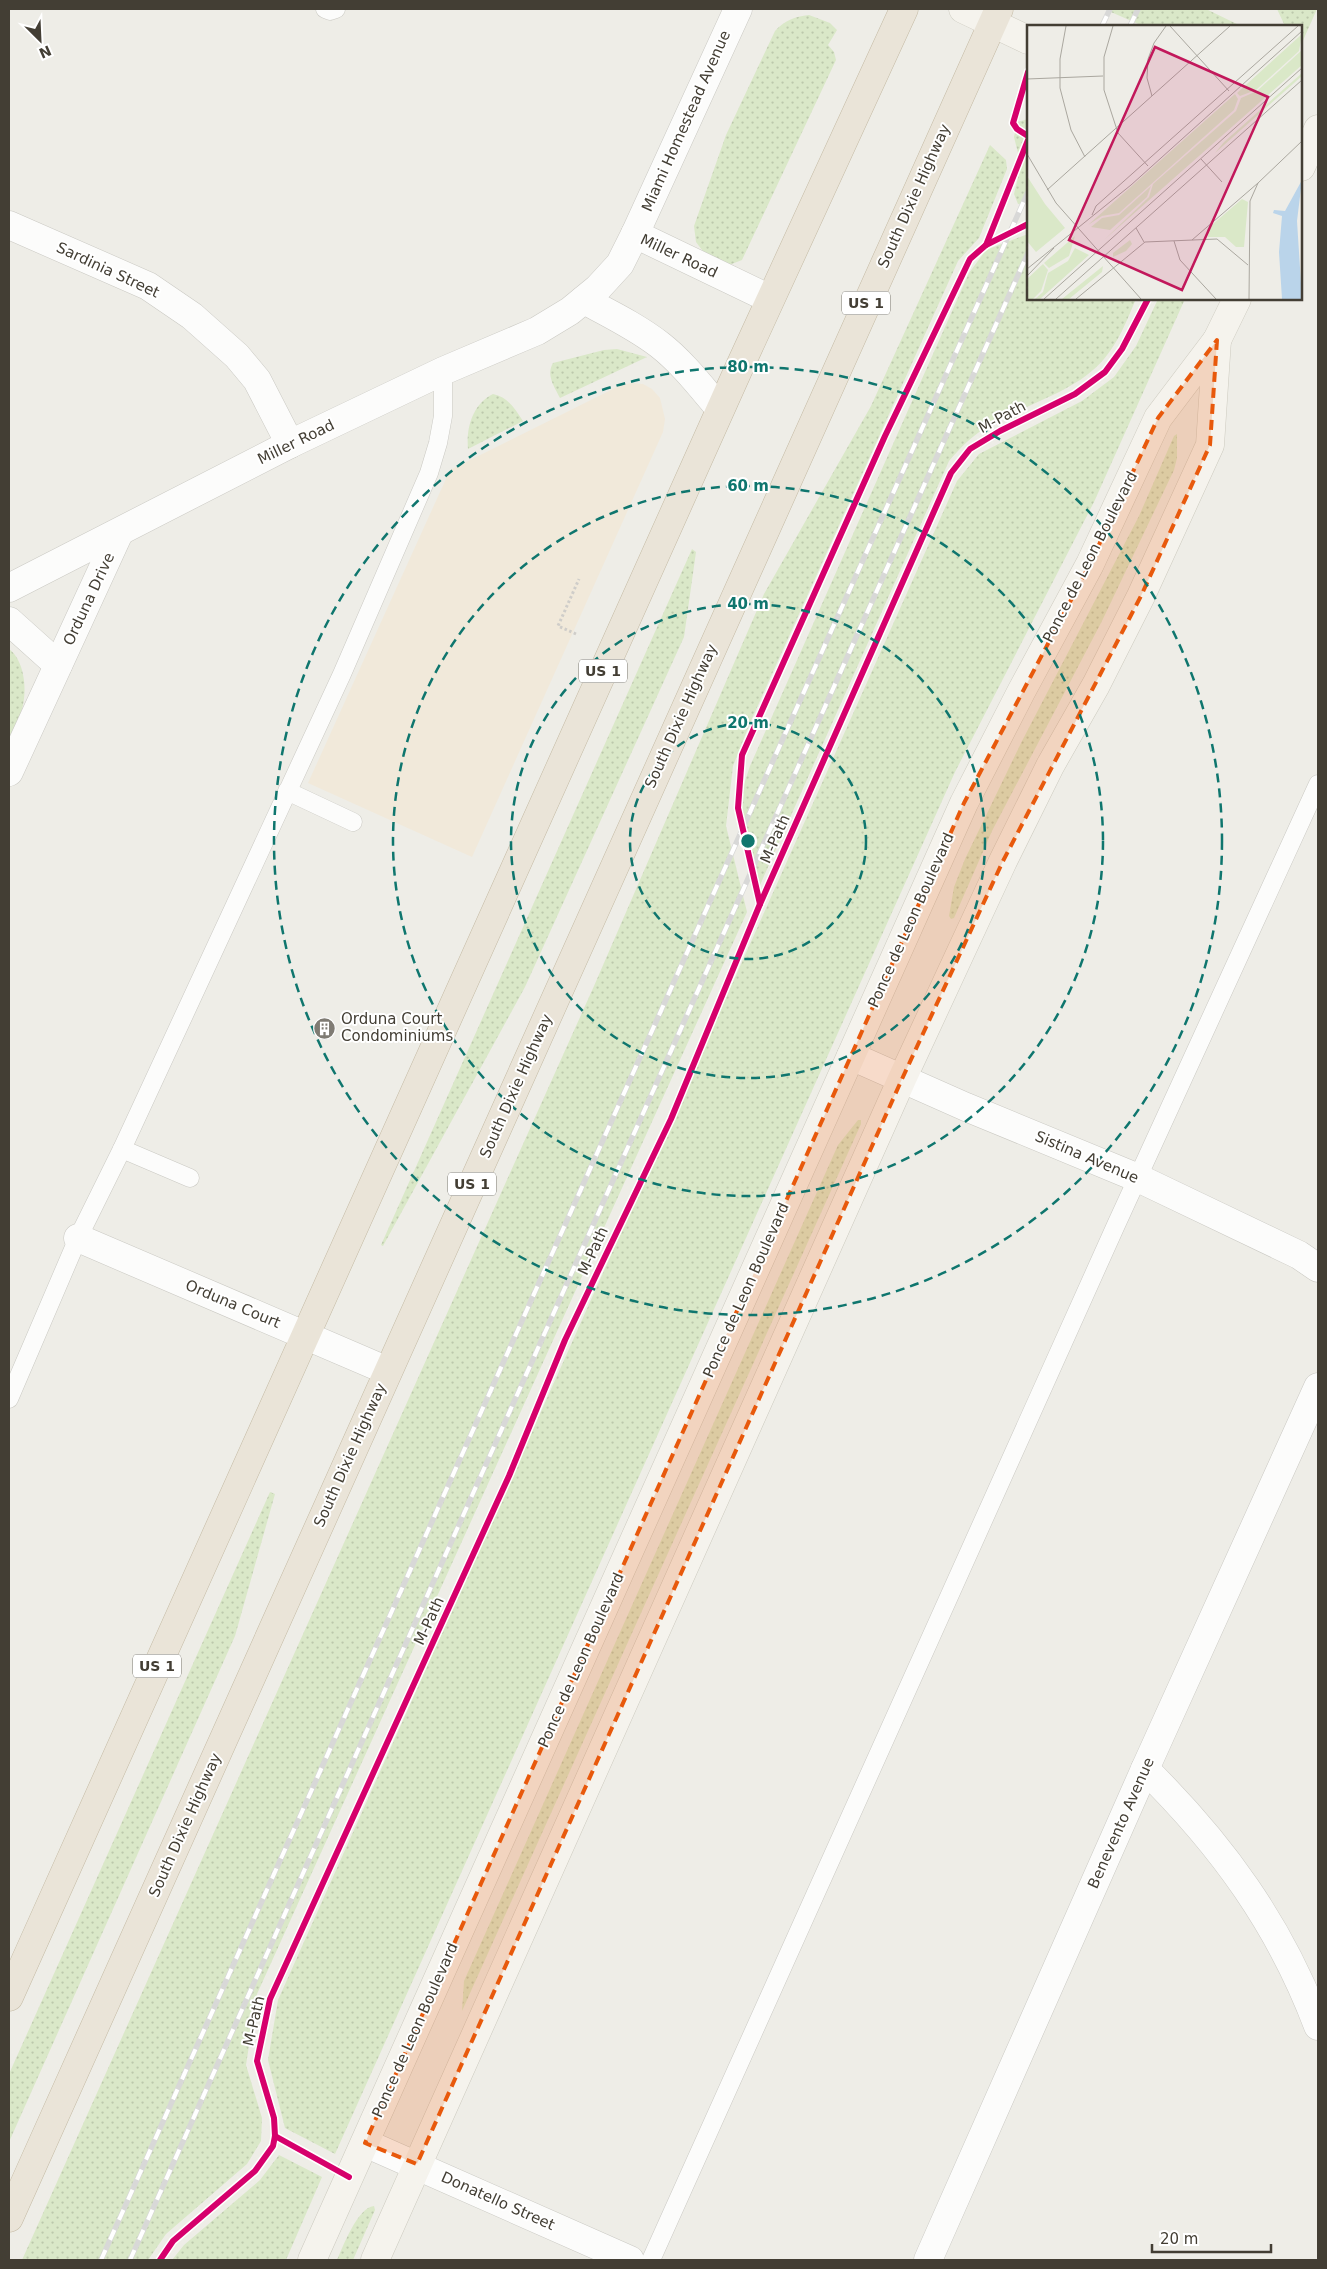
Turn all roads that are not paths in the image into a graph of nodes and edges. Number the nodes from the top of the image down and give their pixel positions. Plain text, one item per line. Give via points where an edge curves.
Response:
1 (325, 9) edge
2 (336, 9) edge
3 (738, 9) edge
4 (904, 9) edge
5 (963, 9) edge
6 (996, 16) edge
7 (1027, 39) edge
8 (1318, 128) edge
9 (1306, 162) edge
10 (9, 225) edge
11 (635, 234) junction
12 (770, 299) junction
13 (584, 300) junction
14 (1237, 300) edge
15 (1217, 340) junction
16 (443, 371) junction
17 (720, 409) junction
18 (290, 444) junction
19 (119, 533) junction
20 (9, 588) edge
21 (9, 621) edge
22 (58, 665) junction
23 (9, 772) edge
24 (1318, 784) edge
25 (287, 791) junction
26 (353, 822) dead end
27 (851, 1056) junction
28 (902, 1079) junction
29 (122, 1149) junction
30 (190, 1178) dead end
31 (1138, 1178) junction
32 (78, 1238) junction
33 (1318, 1268) edge
34 (305, 1335) junction
35 (388, 1371) junction
36 (1318, 1387) edge
37 (9, 1399) edge
38 (1145, 1769) junction
39 (9, 1997) edge
40 (1318, 2026) edge
41 (365, 2143) junction
42 (416, 2164) junction
43 (9, 2218) edge
44 (312, 2260) edge
45 (375, 2260) edge
46 (630, 2260) edge
47 (651, 2260) edge
48 (928, 2260) edge

1 - 2 lane
3 - 11 street, Miami Homestead Avenue
4 - 12 highway, US 1
5 - 6 street
6 - 7 street
6 - 35 highway, South Dixie Highway / US 1
8 - 9 street
10 - 18 street, Sardinia Street via 148,286 192,316 257,380
11 - 12 street, Miller Road
11 - 13 street, Miller Road via 620,264
12 - 17 highway, US 1
13 - 16 street, Miller Road via 537,331
13 - 17 street via 661,346
14 - 15 street, Ponce de Leon Boulevard
15 - 27 street, Ponce de Leon Boulevard via 1158,418 1090,564 964,803
15 - 28 street, Ponce de Leon Boulevard via 1210,445 1141,596 1050,766
16 - 18 street, Miller Road
16 - 25 lane via 443,416 429,473 342,674
17 - 34 highway, US 1
18 - 19 street, Miller Road
19 - 20 street, Miller Road
19 - 22 street, Orduna Drive
21 - 22 street, Orduna Drive
22 - 23 street, Orduna Drive
24 - 31 lane
25 - 26 lane
25 - 29 lane
27 - 28 street, Sistina Avenue
27 - 41 street, Ponce de Leon Boulevard
28 - 31 street, Sistina Avenue
28 - 42 street, Ponce de Leon Boulevard
29 - 30 lane
29 - 32 lane
31 - 33 street, Sistina Avenue via 1300,1255
31 - 47 lane
32 - 34 street, Orduna Court
32 - 37 lane
34 - 35 street, Orduna Court
34 - 39 highway, US 1
35 - 43 highway, South Dixie Highway / US 1
36 - 38 street, Benevento Avenue
38 - 40 street via 1191,1815 1232,1866 1272,1926 1302,1984
38 - 48 street, Benevento Avenue
41 - 42 street, Donatello Street
41 - 44 street, Ponce de Leon Boulevard
42 - 45 street, Ponce de Leon Boulevard
42 - 46 street, Donatello Street

